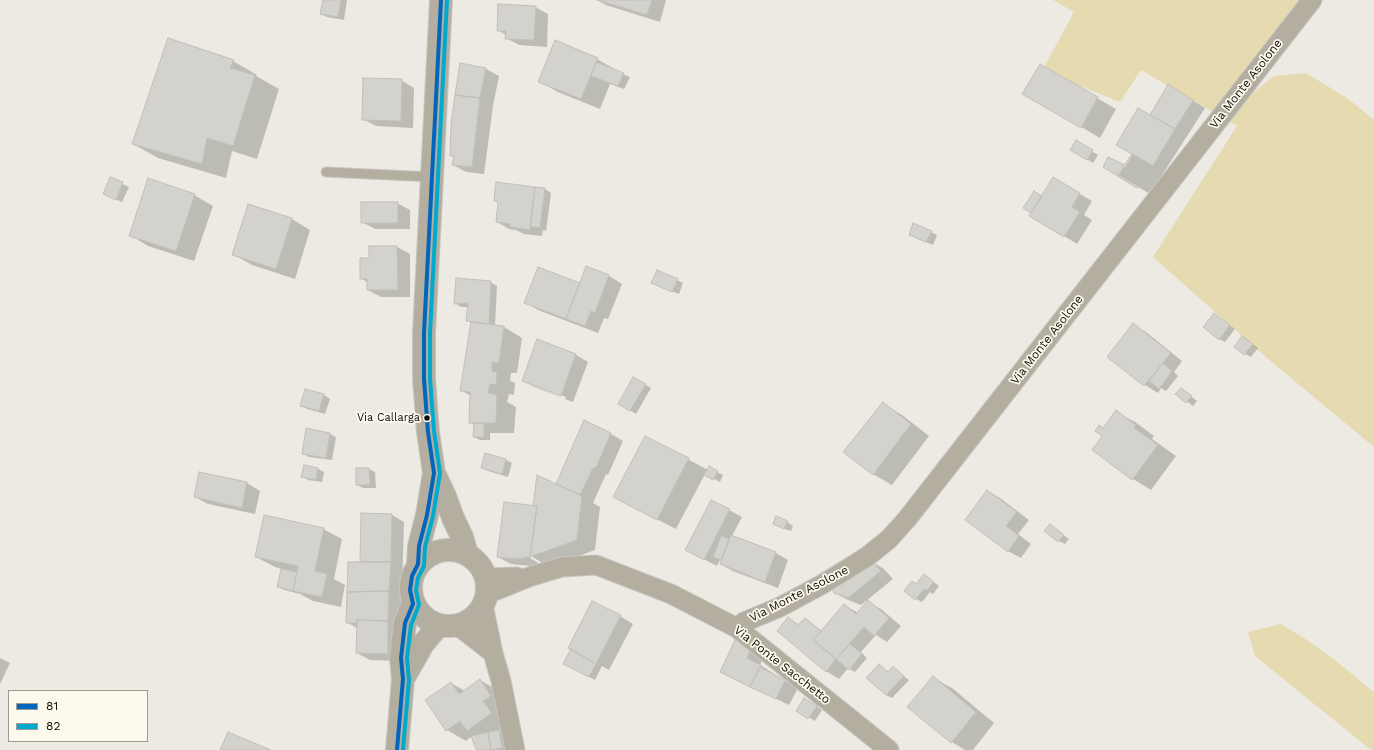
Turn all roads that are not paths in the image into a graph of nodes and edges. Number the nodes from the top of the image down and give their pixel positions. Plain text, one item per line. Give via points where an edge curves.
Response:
1 (441, 0) edge
2 (1312, 0) edge
3 (326, 172) dead end
4 (432, 177) junction
5 (434, 473) junction
6 (467, 554) junction
7 (418, 564) junction
8 (485, 592) junction
9 (413, 604) junction
10 (448, 625) junction
11 (737, 628) junction
12 (493, 653) junction
13 (403, 679) junction
14 (397, 750) edge
15 (514, 750) edge
16 (889, 750) edge

1 - 4 street
2 - 11 street, Via Monte Asolone via 889,539 849,568
3 - 4 lane
4 - 5 street via 424,326 424,379
5 - 6 street
5 - 7 street via 419,546
6 - 7 street via 441,550 428,555
6 - 8 street via 482,568
7 - 9 street via 412,576 410,590
8 - 10 street via 476,614 468,622
8 - 11 street, Via Ponte Sacchetto via 562,567 596,565 671,594
8 - 12 street
9 - 10 street via 429,621
9 - 13 street via 405,623 401,658
10 - 12 street
10 - 13 street via 423,644
11 - 16 street, Via Ponte Sacchetto
12 - 15 street
13 - 14 street

